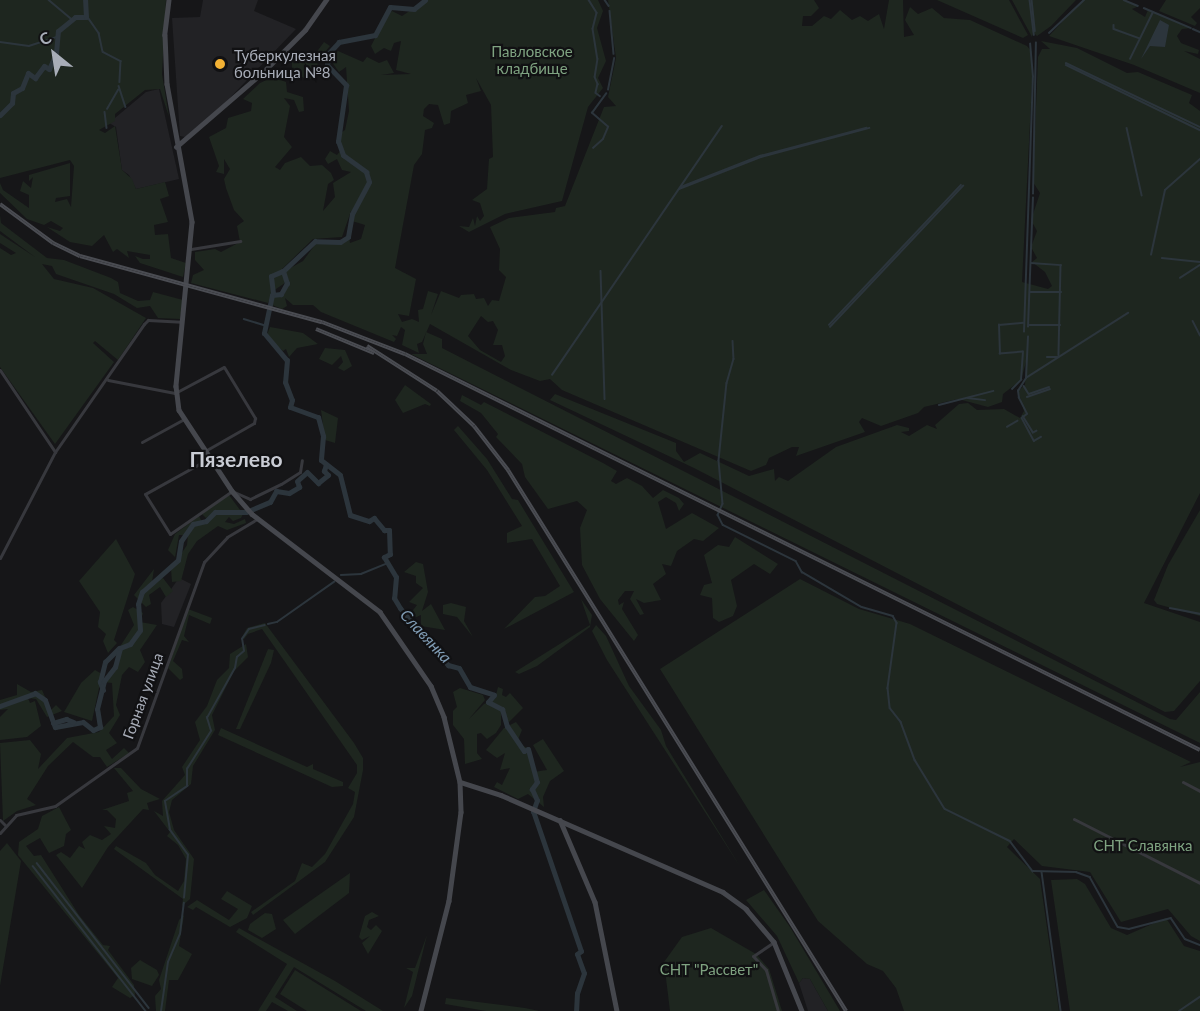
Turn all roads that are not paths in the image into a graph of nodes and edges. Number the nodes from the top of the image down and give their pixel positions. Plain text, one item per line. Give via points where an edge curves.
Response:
1 (169, 0) edge
2 (326, 0) edge
3 (176, 147) junction
4 (240, 241) dead end
5 (191, 249) junction
6 (183, 322) junction
7 (0, 370) edge
8 (108, 380) junction
9 (175, 393) junction
10 (183, 419) junction
11 (142, 442) dead end
12 (205, 451) junction
13 (56, 452) junction
14 (210, 459) junction
15 (302, 460) dead end
16 (232, 491) junction
17 (257, 519) junction
18 (0, 558) edge
19 (460, 782) junction
20 (1183, 782) dead end
21 (1200, 791) edge
22 (1074, 819) dead end
23 (0, 820) edge
24 (560, 820) junction
25 (5, 825) junction
26 (0, 833) edge
27 (1200, 883) edge
28 (774, 942) junction
29 (421, 1011) edge
30 (616, 1011) edge
31 (778, 1011) edge
32 (802, 1011) edge

1 - 3 main road via 165,66
2 - 3 main road via 305,30 271,64
3 - 5 main road via 192,212
4 - 5 street
5 - 6 main road
6 - 8 street via 146,321
6 - 9 main road
7 - 13 street
8 - 9 street
8 - 13 street
9 - 10 main road
9 - 12 street via 219,366 224,367 255,418 254,423
10 - 11 street
10 - 12 main road
12 - 14 main road
13 - 18 street
14 - 16 main road
14 - 16 street via 146,494 164,527 173,533
15 - 16 street via 300,472 250,499
16 - 17 main road
17 - 19 main road via 380,612 439,700
17 - 25 street, Горная улица via 227,537 200,568 137,748 48,809 23,811
19 - 24 main road
19 - 29 main road via 461,812 449,901
20 - 21 street
22 - 27 street
23 - 25 street
24 - 28 main road via 723,892 746,909
24 - 30 main road via 592,894
25 - 26 street
28 - 31 street via 753,956 766,970
28 - 32 main road

